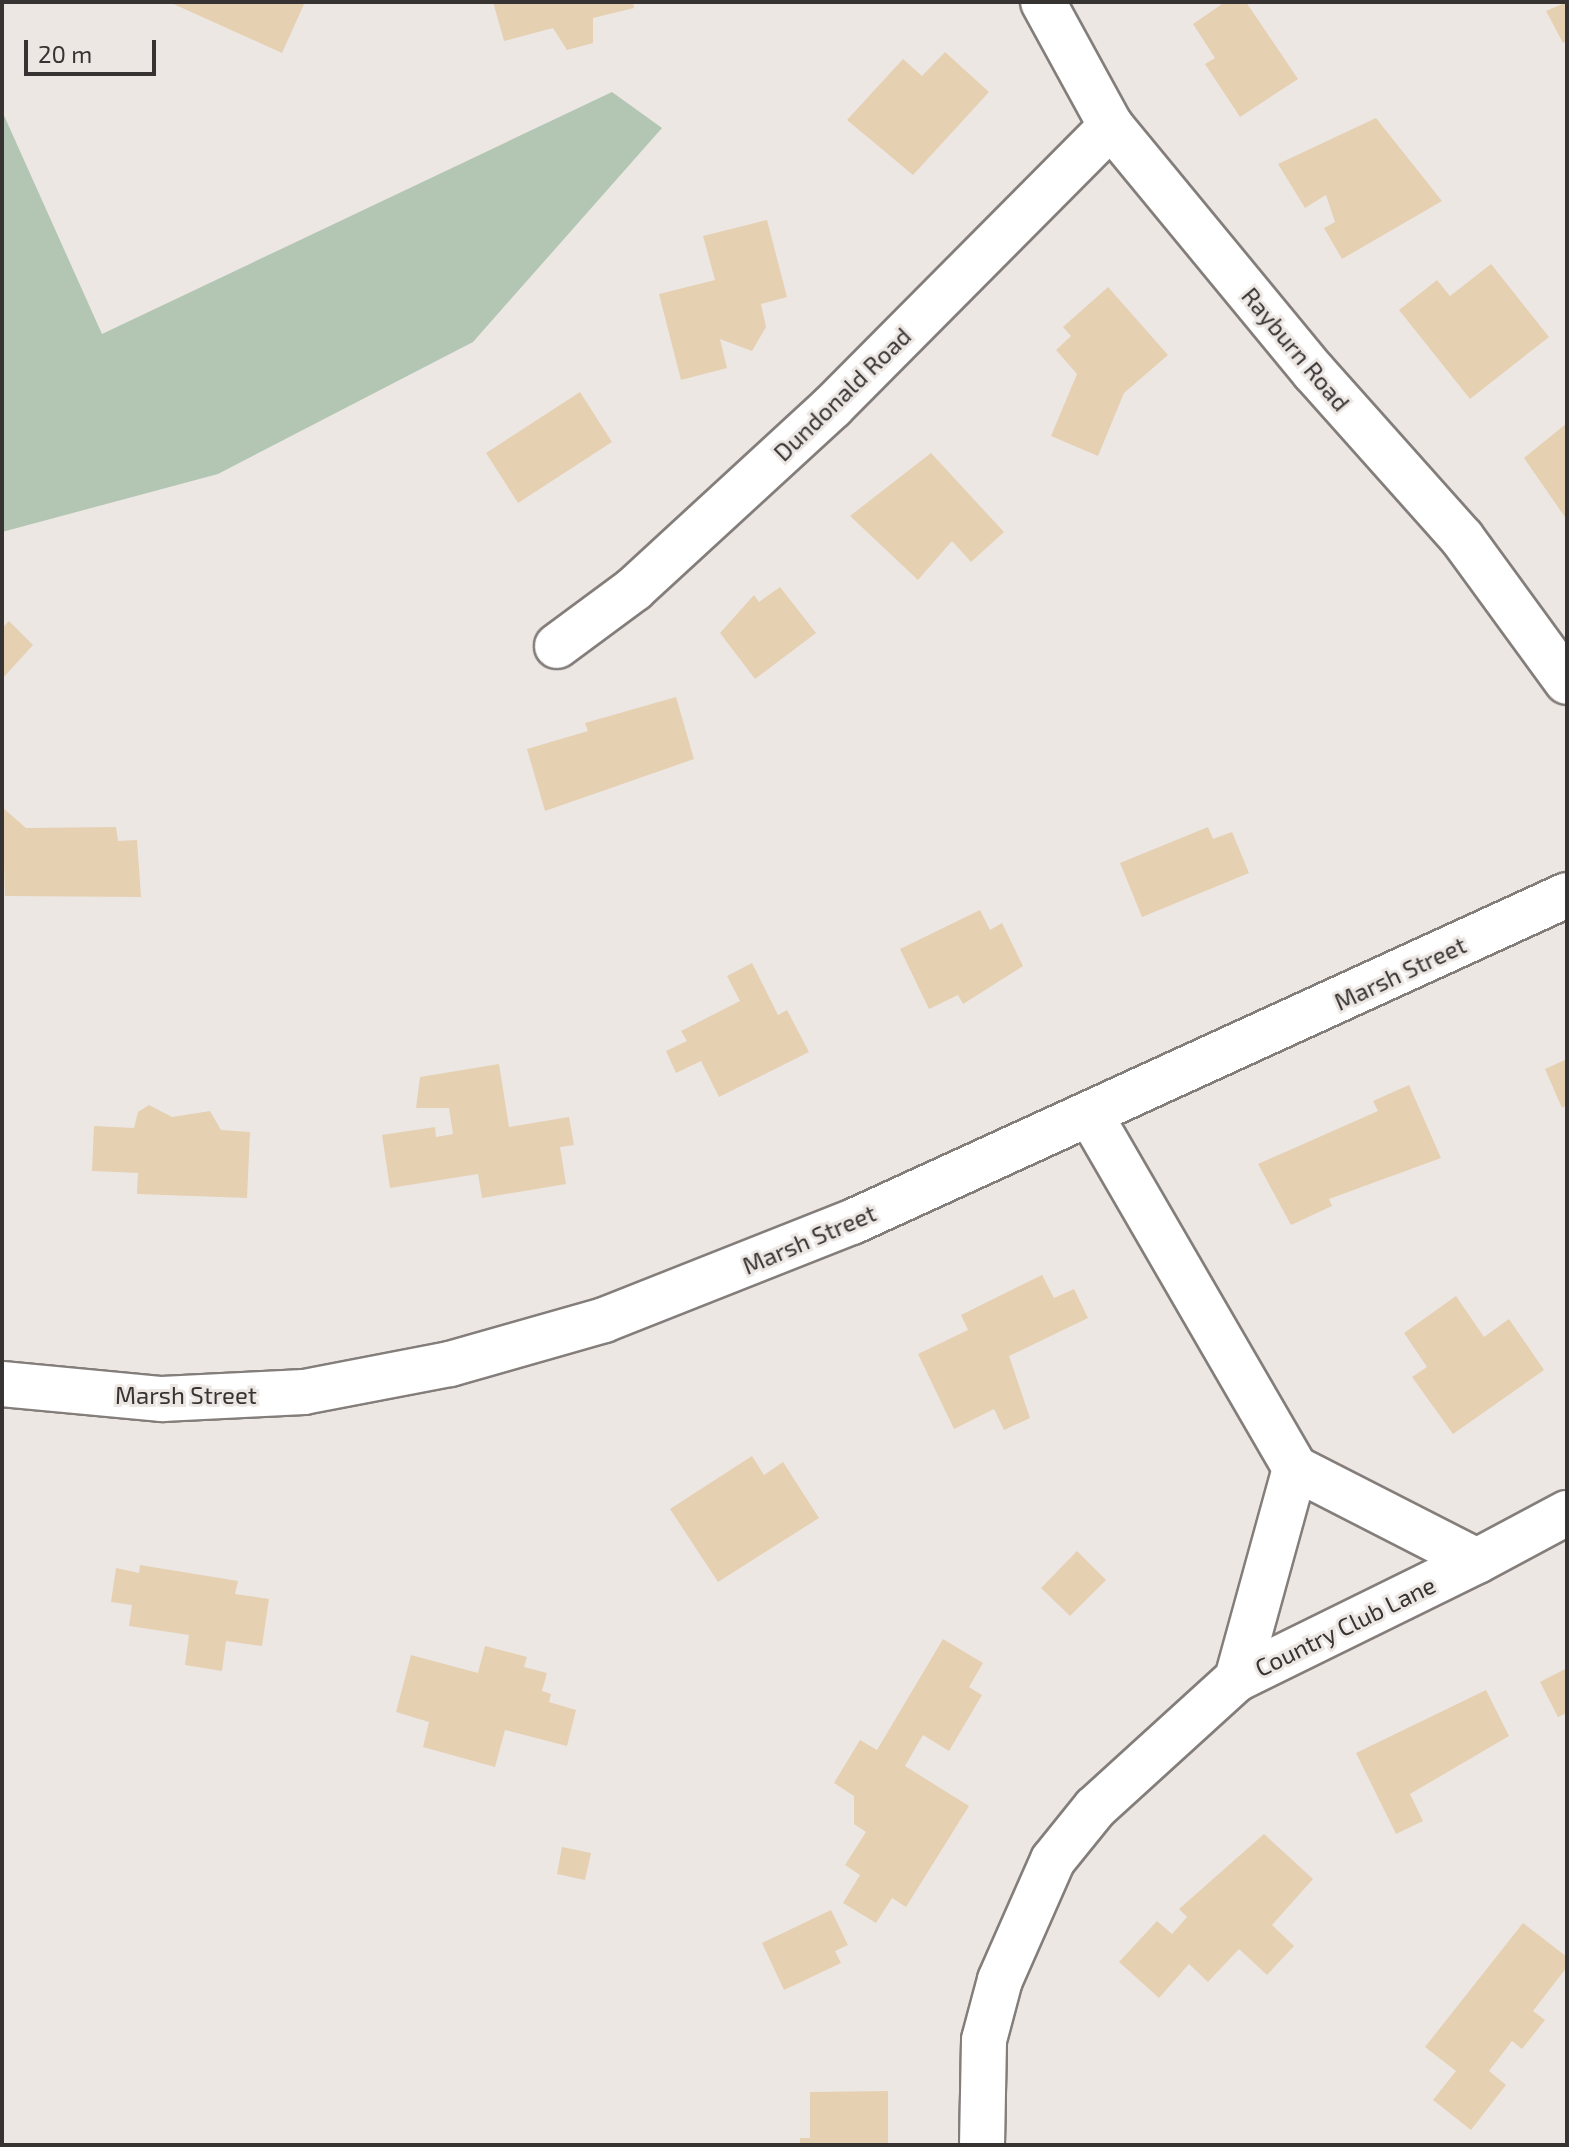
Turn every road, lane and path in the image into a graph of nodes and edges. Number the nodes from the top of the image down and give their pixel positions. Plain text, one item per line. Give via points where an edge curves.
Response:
1 (1043, 2) edge
2 (1111, 126) junction
3 (557, 646) dead end
4 (1567, 682) edge
5 (1567, 895) edge
6 (1091, 1116) junction
7 (2, 1384) edge
8 (1295, 1468) junction
9 (1567, 1513) edge
10 (1477, 1561) junction
11 (1237, 1679) junction
12 (982, 2145) edge

1 - 2 street, Rayburn Road
2 - 3 street, Dundonald Road via 832,407 634,589
2 - 4 street, Rayburn Road via 1314,372 1462,538
5 - 6 street, Marsh Street
6 - 7 street, Marsh Street via 679,1294 450,1364 229,1399
6 - 8 street
8 - 10 street, Country Club Lane
8 - 11 street, Country Club Lane
9 - 10 street, Country Club Lane
10 - 11 street, Country Club Lane
11 - 12 street via 1137,1763 1053,1860 1022,1917 984,2040

